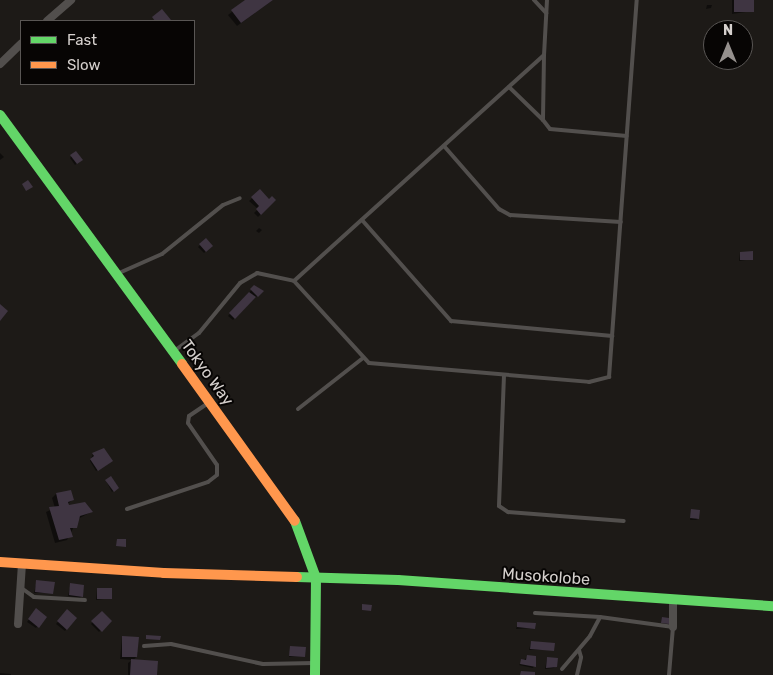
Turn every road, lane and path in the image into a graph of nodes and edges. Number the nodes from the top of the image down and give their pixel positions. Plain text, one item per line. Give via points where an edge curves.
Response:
1 (71, 0) edge
2 (534, 0) edge
3 (547, 0) edge
4 (637, 0) edge
5 (546, 14) junction
6 (48, 20) edge
7 (20, 45) edge
8 (544, 55) junction
9 (0, 64) edge
10 (508, 87) junction
11 (0, 115) edge
12 (543, 120) junction
13 (627, 136) junction
14 (444, 146) junction
15 (240, 198) dead end
16 (362, 220) junction
17 (621, 222) junction
18 (116, 274) junction
19 (294, 281) junction
20 (612, 336) junction
21 (173, 352) junction
22 (363, 358) junction
23 (504, 375) junction
24 (210, 402) junction
25 (298, 409) dead end
26 (127, 509) dead end
27 (624, 521) dead end
28 (0, 562) edge
29 (22, 563) junction
30 (316, 578) junction
31 (20, 587) junction
32 (85, 600) dead end
33 (673, 602) junction
34 (773, 606) edge
35 (535, 613) dead end
36 (600, 617) junction
37 (18, 624) dead end
38 (673, 627) junction
39 (144, 646) dead end
40 (579, 650) junction
41 (316, 663) junction
42 (562, 669) dead end
43 (315, 675) edge
44 (577, 675) edge
45 (669, 675) edge

1 - 6 street
2 - 5 lane
3 - 5 lane
4 - 13 lane
5 - 8 lane
7 - 9 street
8 - 10 lane
8 - 12 lane
10 - 12 lane
10 - 14 lane
11 - 18 street, Tokyo Way
12 - 13 lane via 550,129
13 - 17 lane
14 - 16 lane
14 - 17 lane via 499,209 510,215
15 - 18 lane via 224,205 162,254
16 - 19 lane
16 - 20 lane via 451,321
17 - 20 lane
18 - 21 street, Tokyo Way
19 - 21 lane via 257,273 240,283 199,333
19 - 22 lane
20 - 23 lane via 610,377 589,382
21 - 24 street, Tokyo Way
22 - 23 lane via 369,363
22 - 25 lane
23 - 27 lane via 499,506 508,512
24 - 26 lane via 189,416 188,422 217,465 217,474 208,482
24 - 30 street, Tokyo Way via 293,515
28 - 29 street, Musokolobe
29 - 30 street, Musokolobe via 164,573
29 - 31 street
30 - 33 street, Musokolobe via 398,580
30 - 41 street, Tokyo Way
31 - 32 lane via 34,597
31 - 37 street
33 - 34 street, Musokolobe
33 - 38 street
35 - 36 lane
36 - 38 lane
36 - 40 lane
38 - 45 lane
39 - 41 lane via 171,644 263,664
40 - 42 lane
40 - 44 lane via 582,656
41 - 43 street, Tokyo Way

